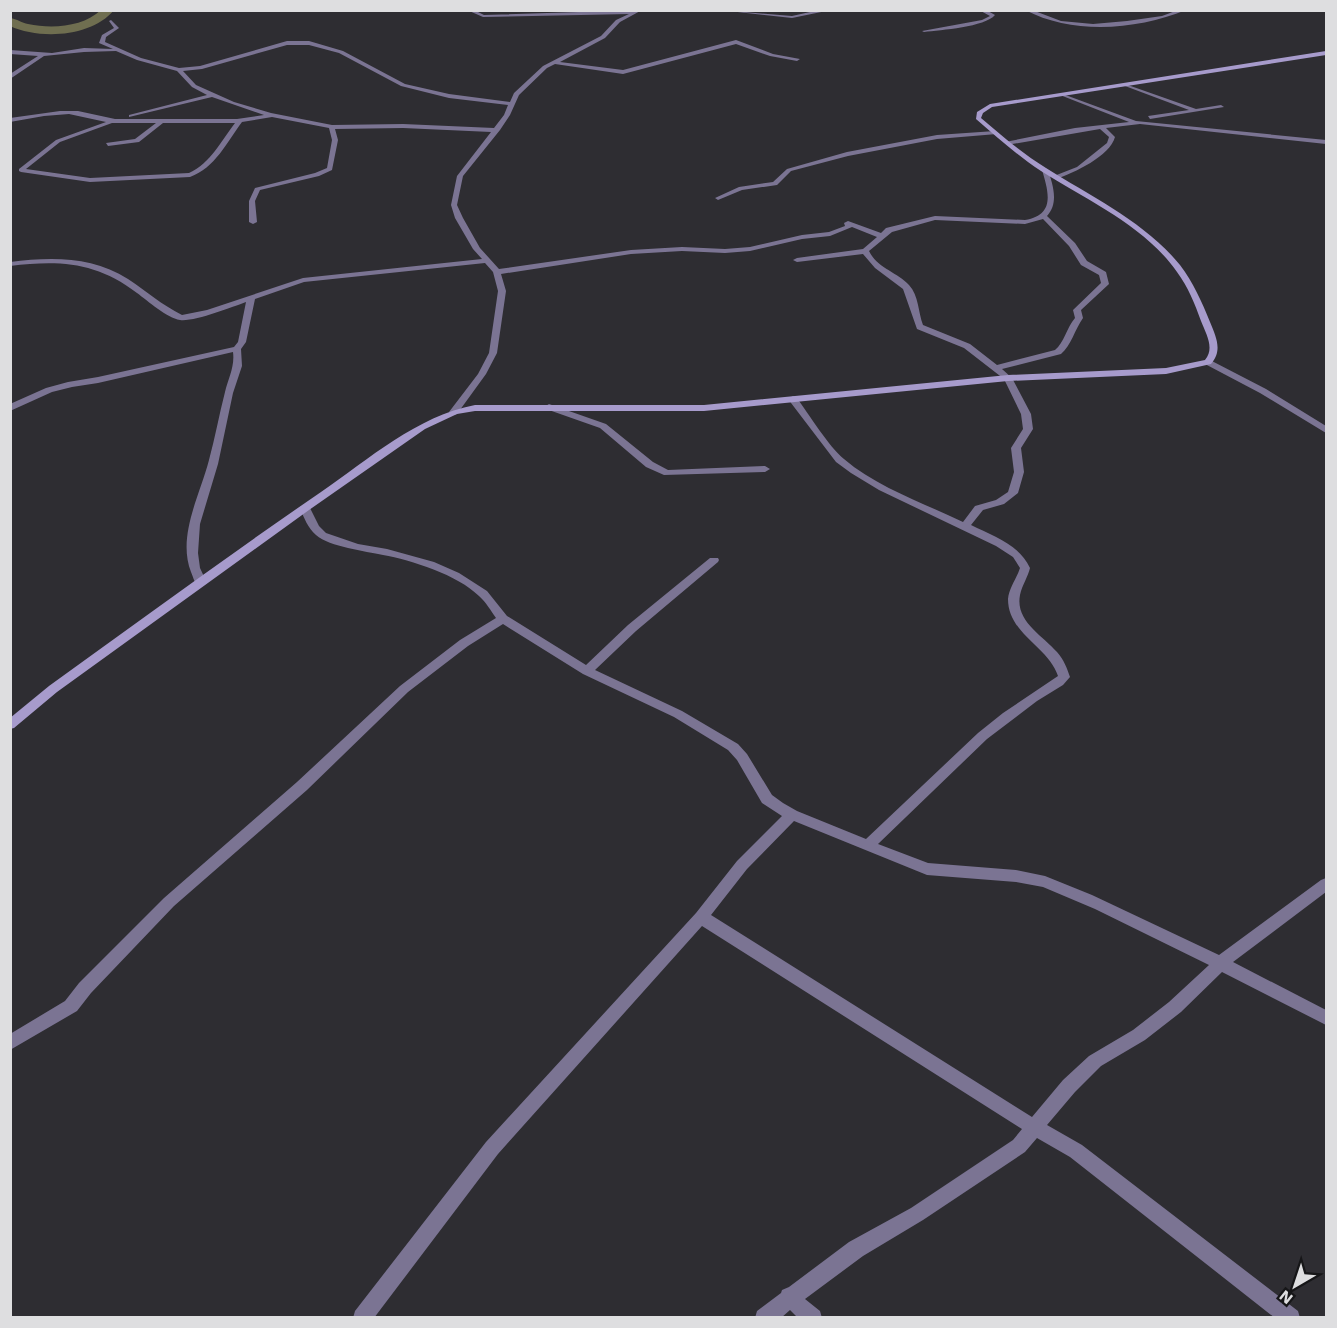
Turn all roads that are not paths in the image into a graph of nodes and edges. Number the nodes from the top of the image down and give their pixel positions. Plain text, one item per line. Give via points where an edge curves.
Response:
1 (469, 10) edge
2 (722, 10) edge
3 (829, 10) edge
4 (981, 10) edge
5 (1026, 10) edge
6 (1184, 10) edge
7 (1314, 10) edge
8 (639, 11) edge
9 (1326, 15) edge
10 (111, 21) dead end
11 (924, 31) dead end
12 (118, 51) junction
13 (10, 52) edge
14 (1326, 52) edge
15 (42, 55) junction
16 (797, 59) dead end
17 (553, 62) junction
18 (179, 70) junction
19 (10, 77) edge
20 (1127, 85) junction
21 (1062, 94) junction
22 (213, 95) junction
23 (511, 104) junction
24 (1221, 107) dead end
25 (1194, 110) junction
26 (272, 115) junction
27 (10, 120) edge
28 (115, 121) junction
29 (162, 121) junction
30 (237, 121) junction
31 (1134, 122) junction
32 (1100, 126) junction
33 (332, 127) junction
34 (497, 130) junction
35 (994, 133) junction
36 (1326, 142) edge
37 (1007, 143) junction
38 (108, 144) dead end
39 (1045, 170) junction
40 (1056, 177) junction
41 (718, 198) dead end
42 (1043, 216) junction
43 (253, 222) dead end
44 (881, 236) junction
45 (865, 251) junction
46 (797, 260) dead end
47 (487, 261) junction
48 (10, 264) edge
49 (497, 272) junction
50 (251, 298) junction
51 (237, 349) junction
52 (1208, 362) junction
53 (997, 368) junction
54 (1008, 378) junction
55 (793, 399) junction
56 (549, 407) junction
57 (10, 408) edge
58 (454, 412) junction
59 (1326, 430) edge
60 (765, 469) dead end
61 (305, 508) junction
62 (964, 527) junction
63 (714, 560) dead end
64 (201, 583) junction
65 (503, 619) junction
66 (587, 671) junction
67 (10, 726) edge
68 (792, 815) junction
69 (867, 846) junction
70 (1326, 884) edge
71 (701, 917) junction
72 (1221, 963) junction
73 (1326, 1018) edge
74 (10, 1044) edge
75 (1036, 1128) junction
76 (789, 1297) junction
77 (362, 1317) edge
78 (764, 1317) edge
79 (813, 1317) edge
80 (1291, 1317) edge

1 - 8 street via 483,16
2 - 3 street via 792,17
4 - 11 street via 992,17
5 - 6 street via 1054,22 1096,27
7 - 9 street
8 - 17 street via 618,21 603,37
10 - 12 street via 117,28 101,40
12 - 15 street
12 - 18 street
13 - 15 street
14 - 20 street
15 - 19 street
16 - 17 street via 736,42 623,72
17 - 23 street via 516,94
18 - 22 street via 189,82
18 - 23 street via 200,68 287,43 303,43 341,52 404,85
20 - 21 street
20 - 25 street
21 - 31 street
21 - 35 street via 990,106 978,118
22 - 26 street
22 - 28 street
23 - 34 street
24 - 25 street
25 - 31 street
26 - 30 street
26 - 33 street
27 - 28 street via 63,112
28 - 29 street
28 - 30 street via 58,141 21,170 90,180 190,175 214,156
29 - 30 street
29 - 38 street via 137,141
31 - 32 street
31 - 36 street
32 - 37 street
32 - 40 street via 1112,137 1104,151 1079,168
33 - 34 street
33 - 43 street via 335,140 330,169 257,189 252,201
34 - 47 street via 460,176 454,205 467,234
35 - 37 street
35 - 41 street via 937,136 847,154 789,170 775,184 741,188
37 - 39 street
39 - 40 street
39 - 42 street via 1052,197
40 - 52 street via 1129,222 1175,264 1201,309 1215,348
42 - 44 street via 1024,222 935,218
42 - 53 street via 1084,263 1103,274 1105,284 1077,310 1079,318 1064,348
44 - 45 street
44 - 49 street via 848,223 849,227 830,234 750,249 631,252
45 - 46 street
45 - 53 street via 883,271 909,290 920,327 967,346
47 - 49 street
47 - 50 street via 320,277
48 - 50 street via 56,260 89,264 123,279 181,318
49 - 58 street via 502,291 493,353
50 - 51 street
51 - 57 street via 71,384
51 - 64 street via 239,363 192,529 191,556
52 - 54 street via 1131,374
52 - 59 street
53 - 54 street
54 - 55 street
54 - 62 street via 1028,421 1028,429 1016,448 1017,478 1010,496 979,508
55 - 56 street via 652,410
55 - 62 street via 839,460 883,488
56 - 58 street
56 - 60 street via 604,427 650,467 667,473
58 - 61 street via 422,427
61 - 64 street
61 - 65 street via 322,535 430,564 455,575 483,593
62 - 69 street via 1004,546 1021,559 1025,568 1014,596 1014,610 1024,627 1053,655 1064,677 1019,706 982,737
63 - 66 street
64 - 67 street via 53,688
65 - 66 street
65 - 74 street via 404,689 302,786 169,902 70,1006
66 - 68 street via 678,714 732,747 768,799
68 - 69 street
68 - 71 street via 742,865
69 - 72 street via 927,869 1013,875 1044,882
70 - 72 street
71 - 75 street
71 - 77 street via 492,1148
72 - 73 street
72 - 75 street via 1175,1008 1095,1061
75 - 76 street via 988,1168 856,1249
75 - 80 street via 1085,1158
76 - 78 street
76 - 79 street

